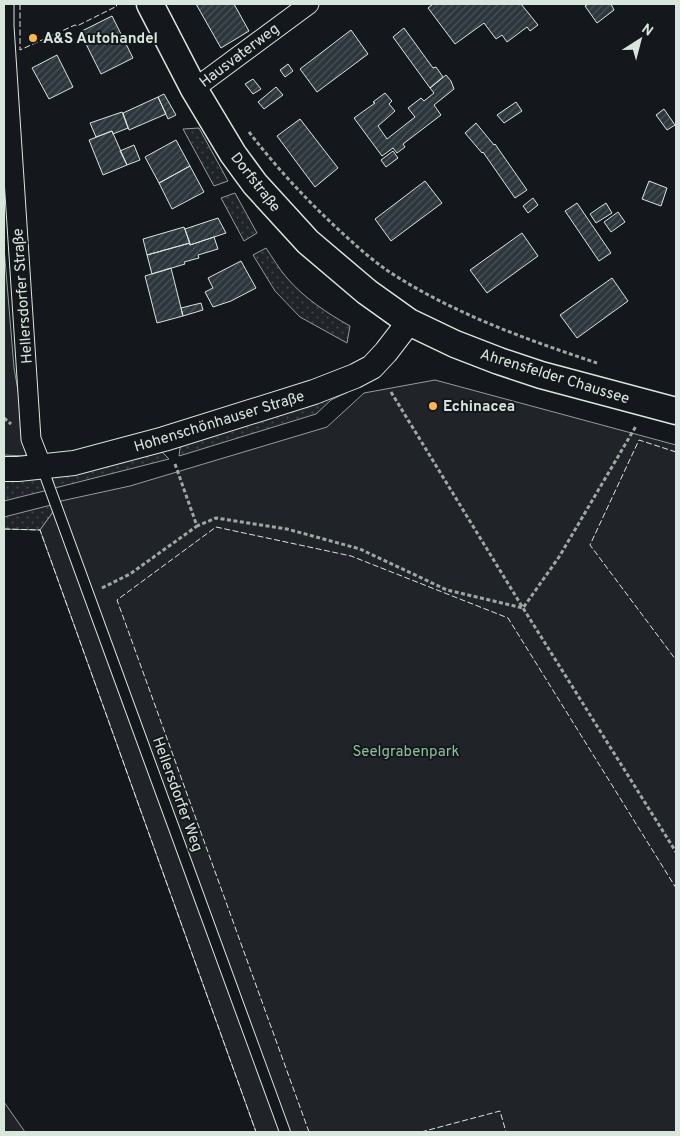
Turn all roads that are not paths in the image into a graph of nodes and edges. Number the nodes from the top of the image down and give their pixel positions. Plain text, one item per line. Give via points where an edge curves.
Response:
1 (4, 4) edge
2 (150, 4) edge
3 (309, 4) edge
4 (194, 89) junction
5 (409, 322) junction
6 (676, 411) edge
7 (42, 467) junction
8 (4, 469) edge
9 (285, 1132) edge

1 - 7 street, Hellersdorfer Straße via 31,439
2 - 4 main road, Dorfstraße
3 - 4 street, Hausvaterweg
4 - 5 main road, Dorfstraße via 233,154 282,214 337,268
5 - 6 main road, Ahrensfelder Chaussee via 499,361
5 - 7 street, Hohenschönhauser Straße via 372,367 314,392 164,440 74,464
7 - 8 street, Hohenschönhauser Straße
7 - 9 lane, Hellersdorfer Weg

